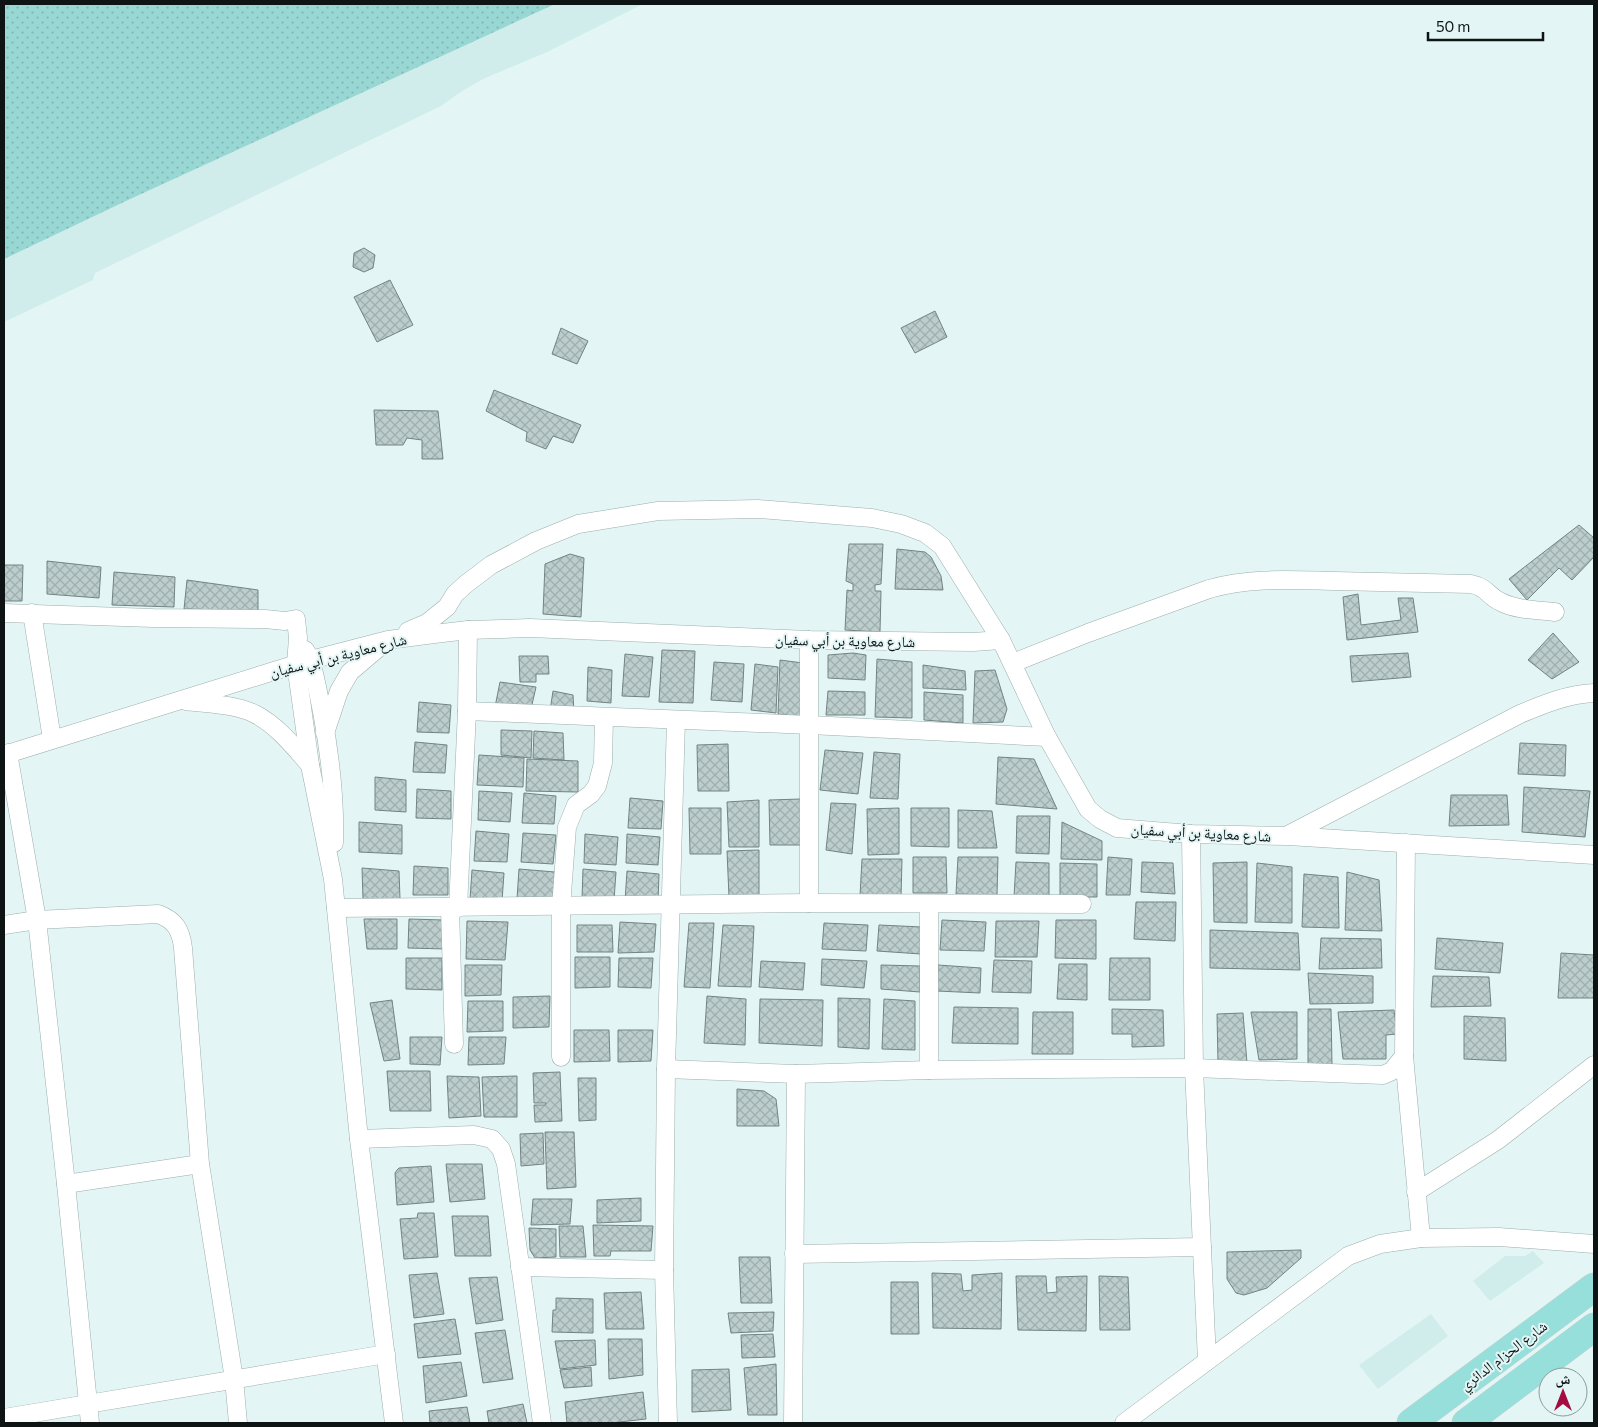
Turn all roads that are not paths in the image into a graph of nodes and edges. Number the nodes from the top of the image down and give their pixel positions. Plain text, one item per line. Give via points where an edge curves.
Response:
1 (1555, 612) dead end
2 (4, 613) edge
3 (32, 613) junction
4 (468, 630) junction
5 (388, 640) junction
6 (809, 640) junction
7 (1001, 640) junction
8 (304, 662) junction
9 (1013, 663) junction
10 (1594, 693) edge
11 (178, 700) junction
12 (467, 711) junction
13 (604, 716) junction
14 (676, 720) junction
15 (810, 725) junction
16 (325, 733) junction
17 (1047, 737) junction
18 (52, 739) junction
19 (6, 754) edge
20 (310, 765) junction
21 (1191, 834) junction
22 (1288, 836) junction
23 (1406, 843) junction
24 (1594, 855) edge
25 (333, 879) junction
26 (809, 903) junction
27 (929, 904) junction
28 (1082, 904) dead end
29 (670, 905) junction
30 (561, 907) junction
31 (336, 908) junction
32 (454, 908) junction
33 (37, 920) junction
34 (4, 925) edge
35 (454, 1044) dead end
36 (1404, 1056) junction
37 (561, 1058) dead end
38 (1594, 1065) edge
39 (1194, 1068) junction
40 (666, 1069) junction
41 (929, 1070) junction
42 (796, 1074) junction
43 (359, 1139) junction
44 (200, 1164) junction
45 (66, 1184) junction
46 (1416, 1192) junction
47 (1421, 1238) junction
48 (1594, 1244) edge
49 (1202, 1247) junction
50 (794, 1254) junction
51 (520, 1267) junction
52 (664, 1270) junction
53 (1594, 1287) edge
54 (1594, 1327) edge
55 (1594, 1343) edge
56 (1562, 1350) junction
57 (386, 1354) junction
58 (1207, 1361) junction
59 (234, 1379) junction
60 (88, 1404) junction
61 (4, 1418) edge
62 (1130, 1421) edge
63 (90, 1423) edge
64 (238, 1423) edge
65 (394, 1423) edge
66 (542, 1423) edge
67 (668, 1423) edge
68 (793, 1423) edge
69 (1411, 1423) edge
70 (1466, 1423) edge

1 - 9 street via 1503,603 1493,598 1489,591 1471,584 1246,581 1209,589
2 - 3 street
3 - 8 street via 285,621 296,618
3 - 18 street
4 - 5 street, شارع معاوية بن أبي سفيان
4 - 6 street, شارع معاوية بن أبي سفيان via 530,628
4 - 12 street
5 - 7 street via 427,623 447,607 466,584 491,565 536,541 578,524 658,510 758,510 872,518 925,533 942,546
5 - 8 street, شارع معاوية بن أبي سفيان
5 - 16 street via 350,672 339,691
6 - 7 street, شارع معاوية بن أبي سفيان
6 - 15 street
7 - 9 street, شارع معاوية بن أبي سفيان
8 - 11 street, شارع معاوية بن أبي سفيان
8 - 16 street
8 - 20 street
9 - 17 street, شارع معاوية بن أبي سفيان
10 - 22 street via 1567,697 1520,714
11 - 18 street, شارع معاوية بن أبي سفيان
11 - 20 street via 254,713 286,738
12 - 13 street
12 - 32 street
13 - 14 street
13 - 30 street via 603,763 597,786 576,805 567,827
14 - 15 street
14 - 29 street
15 - 17 street
15 - 26 street
16 - 25 street via 334,835
17 - 21 street, شارع معاوية بن أبي سفيان via 1093,815 1117,828
18 - 19 street, شارع معاوية بن أبي سفيان
19 - 33 street
20 - 25 street
21 - 22 street, شارع معاوية بن أبي سفيان
21 - 39 street
22 - 23 street, شارع معاوية بن أبي سفيان
23 - 24 street, شارع معاوية بن أبي سفيان
23 - 36 street
25 - 31 street
26 - 27 street
26 - 29 street
27 - 28 street
27 - 41 street
29 - 30 street
29 - 40 street
30 - 32 street
30 - 37 street
31 - 32 street
31 - 43 street
32 - 35 street
33 - 34 street
33 - 44 street via 158,914 171,920 178,928 183,948
33 - 45 street
36 - 39 street via 1392,1071 1383,1075
36 - 46 street
38 - 46 street via 1498,1140
39 - 41 street
39 - 49 street
40 - 42 street
40 - 52 street
41 - 42 street
42 - 50 street
43 - 51 street via 474,1135 492,1139 501,1149 506,1164
43 - 57 street
44 - 45 street
44 - 59 street
45 - 60 street
46 - 47 street
47 - 48 street via 1499,1237
47 - 58 street via 1380,1244 1348,1256
49 - 50 street
49 - 58 street
50 - 68 street
51 - 52 street
51 - 66 street
52 - 67 street
53 - 69 main road, شارع الحزام الدائري
54 - 56 main road
55 - 56 street
56 - 70 main road
57 - 59 street
57 - 65 street
58 - 62 street
59 - 60 street
59 - 64 street
60 - 61 street
60 - 63 street

